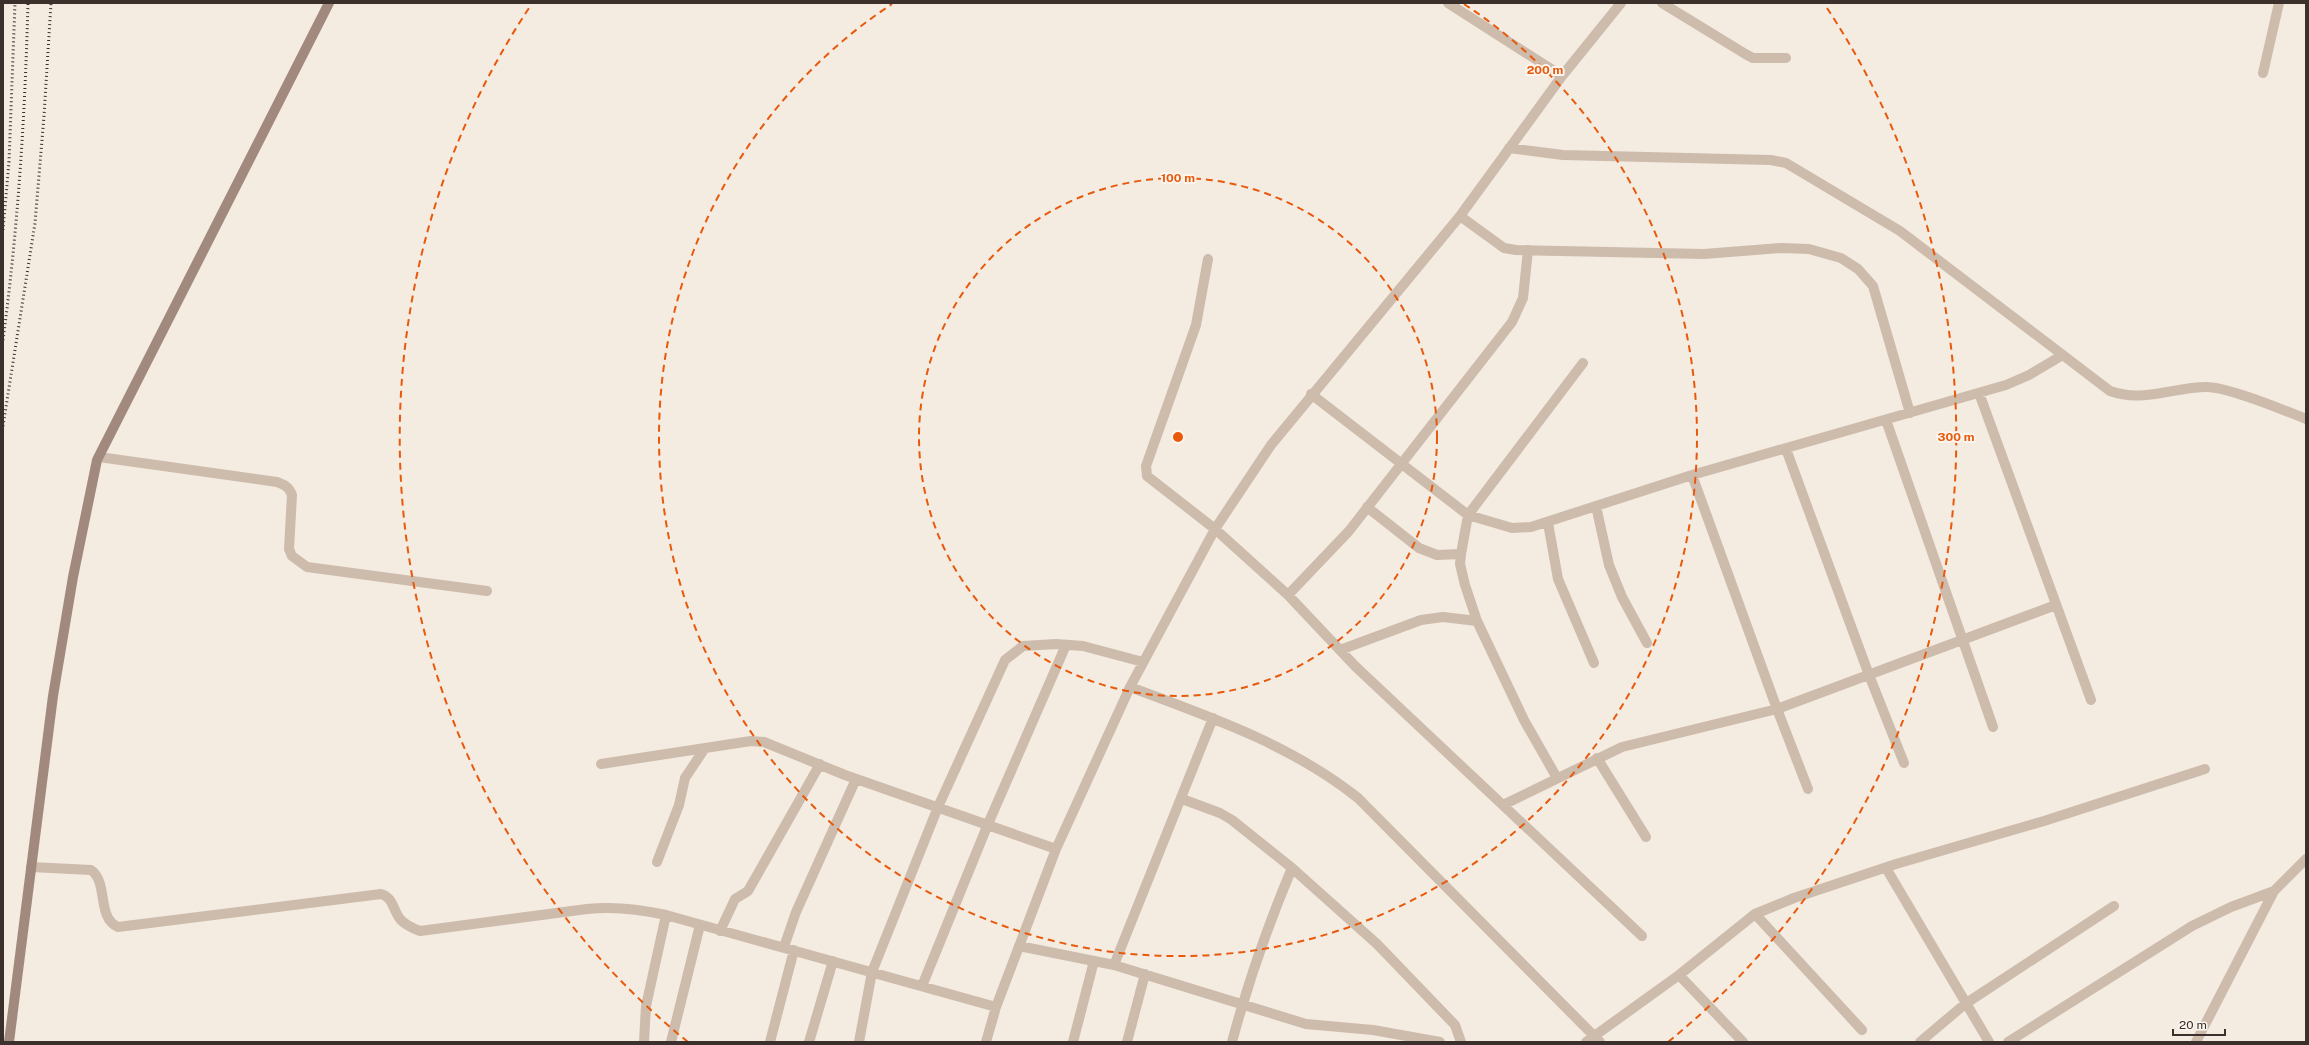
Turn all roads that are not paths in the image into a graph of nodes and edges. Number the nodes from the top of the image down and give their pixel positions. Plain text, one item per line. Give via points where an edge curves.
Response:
1 (329, 3) edge
2 (1449, 3) edge
3 (1621, 3) edge
4 (1662, 3) edge
5 (2279, 3) edge
6 (1786, 58) dead end
7 (2263, 73) dead end
8 (1562, 76) junction
9 (1509, 148) junction
10 (1460, 216) junction
11 (1528, 250) junction
12 (1208, 259) dead end
13 (2061, 356) junction
14 (1583, 363) dead end
15 (1979, 393) junction
16 (1311, 394) junction
17 (1910, 413) junction
18 (1886, 420) junction
19 (2306, 420) edge
20 (1786, 449) junction
21 (99, 457) junction
22 (1402, 464) junction
23 (1692, 475) junction
24 (1596, 506) junction
25 (1367, 507) junction
26 (1468, 515) junction
27 (1548, 523) junction
28 (1215, 529) junction
29 (1461, 554) junction
30 (486, 591) dead end
31 (1288, 595) junction
32 (2056, 606) junction
33 (1477, 621) junction
34 (1964, 640) junction
35 (1647, 642) dead end
36 (1066, 645) junction
37 (1340, 650) junction
38 (1143, 662) junction
39 (1594, 663) dead end
40 (1869, 675) junction
41 (1130, 687) junction
42 (2091, 700) dead end
43 (1777, 709) junction
44 (1213, 718) junction
45 (1993, 727) dead end
46 (705, 748) junction
47 (1597, 758) junction
48 (1904, 763) dead end
49 (601, 764) dead end
50 (820, 764) junction
51 (2205, 769) dead end
52 (1557, 778) junction
53 (856, 779) junction
54 (1808, 789) dead end
55 (1182, 799) junction
56 (1503, 805) junction
57 (938, 807) junction
58 (988, 824) junction
59 (1646, 837) dead end
60 (1056, 849) junction
61 (2306, 859) edge
62 (658, 862) dead end
63 (31, 867) junction
64 (1292, 868) junction
65 (1886, 868) junction
66 (2274, 891) junction
67 (2114, 906) dead end
68 (666, 914) junction
69 (1755, 914) junction
70 (700, 926) junction
71 (720, 931) junction
72 (1642, 936) dead end
73 (1019, 946) junction
74 (789, 949) junction
75 (833, 961) junction
76 (1094, 961) junction
77 (1114, 965) junction
78 (872, 972) junction
79 (1145, 974) junction
80 (1679, 975) junction
81 (922, 986) junction
82 (1242, 1004) junction
83 (1965, 1004) junction
84 (996, 1007) junction
85 (1862, 1030) dead end
86 (1390, 1037) edge
87 (1594, 1040) edge
88 (9, 1042) edge
89 (644, 1042) edge
90 (671, 1042) edge
91 (770, 1042) edge
92 (809, 1042) edge
93 (859, 1042) edge
94 (986, 1042) edge
95 (1073, 1042) edge
96 (1127, 1042) edge
97 (1232, 1042) edge
98 (1440, 1042) edge
99 (1461, 1042) edge
100 (1743, 1042) edge
101 (1920, 1042) edge
102 (1989, 1042) edge
103 (2008, 1042) edge
104 (2196, 1042) edge

1 - 21 street
2 - 8 street
3 - 8 street
4 - 6 street via 1753,58
5 - 7 street
8 - 9 street
9 - 10 street
9 - 13 street via 1563,155 1771,160 1786,163 1900,231
10 - 11 street via 1504,248
10 - 16 street
11 - 17 street via 1704,254 1802,248 1841,258 1858,268 1873,286
11 - 22 street via 1523,298 1512,322
12 - 28 street via 1196,325 1145,472 1155,483
13 - 15 street via 2018,380
13 - 19 street via 2110,391 2121,395 2131,397 2208,387 2226,390
14 - 26 street
15 - 17 street
15 - 32 street
16 - 22 street
16 - 28 street via 1271,445
17 - 18 street
18 - 20 street
18 - 34 street
20 - 23 street
20 - 40 street
21 - 30 street via 277,482 286,486 292,495 289,549 292,556 307,567
21 - 63 street via 69,600 53,696
22 - 25 street
22 - 26 street
23 - 24 street
23 - 43 street
24 - 27 street
24 - 35 street via 1609,565 1622,597
25 - 29 street via 1428,553
25 - 31 street via 1338,543
26 - 27 street via 1512,528
26 - 29 street
27 - 39 street via 1558,579
28 - 31 street
28 - 38 street
29 - 33 street via 1462,571
31 - 37 street
32 - 34 street
32 - 42 street
33 - 37 street via 1443,617 1421,620
33 - 52 street via 1524,720
34 - 40 street
34 - 45 street
36 - 38 street via 1084,646
36 - 57 street via 1022,646 1005,660
36 - 58 street
37 - 56 street
38 - 41 street
40 - 43 street
40 - 48 street
41 - 44 street
41 - 60 street
43 - 47 street via 1622,747
43 - 54 street
44 - 55 street
44 - 87 street via 1299,757 1358,798
46 - 49 street
46 - 50 street via 751,741 764,742
46 - 62 street via 685,778 679,805
47 - 52 street
47 - 59 street
50 - 53 street
50 - 71 street via 748,891 735,899
51 - 65 street
52 - 56 street
53 - 57 street
53 - 74 street via 799,905
55 - 64 street via 1232,820
55 - 77 street
56 - 72 street
57 - 58 street
57 - 78 street
58 - 60 street
58 - 81 street
60 - 73 street
61 - 66 street
63 - 68 street via 91,870 96,873 106,914 114,926 124,928 381,894 390,899 400,919 411,928 420,931 608,907 634,908
63 - 88 street
64 - 82 street via 1269,922
64 - 99 street via 1376,944 1455,1025
65 - 69 street via 1794,898
65 - 83 street
66 - 103 street via 2231,907 2192,926
66 - 104 street
67 - 83 street
68 - 70 street
68 - 89 street via 646,1006
69 - 80 street
69 - 85 street
70 - 71 street
70 - 90 street
71 - 74 street
73 - 76 street
73 - 84 street
74 - 75 street
74 - 91 street
75 - 78 street
75 - 92 street
76 - 77 street
76 - 95 street
77 - 79 street
78 - 81 street
78 - 93 street
79 - 82 street
79 - 96 street
80 - 87 street
80 - 100 street
81 - 84 street
82 - 86 street via 1306,1024
82 - 97 street
83 - 101 street
83 - 102 street
84 - 94 street
86 - 98 street

